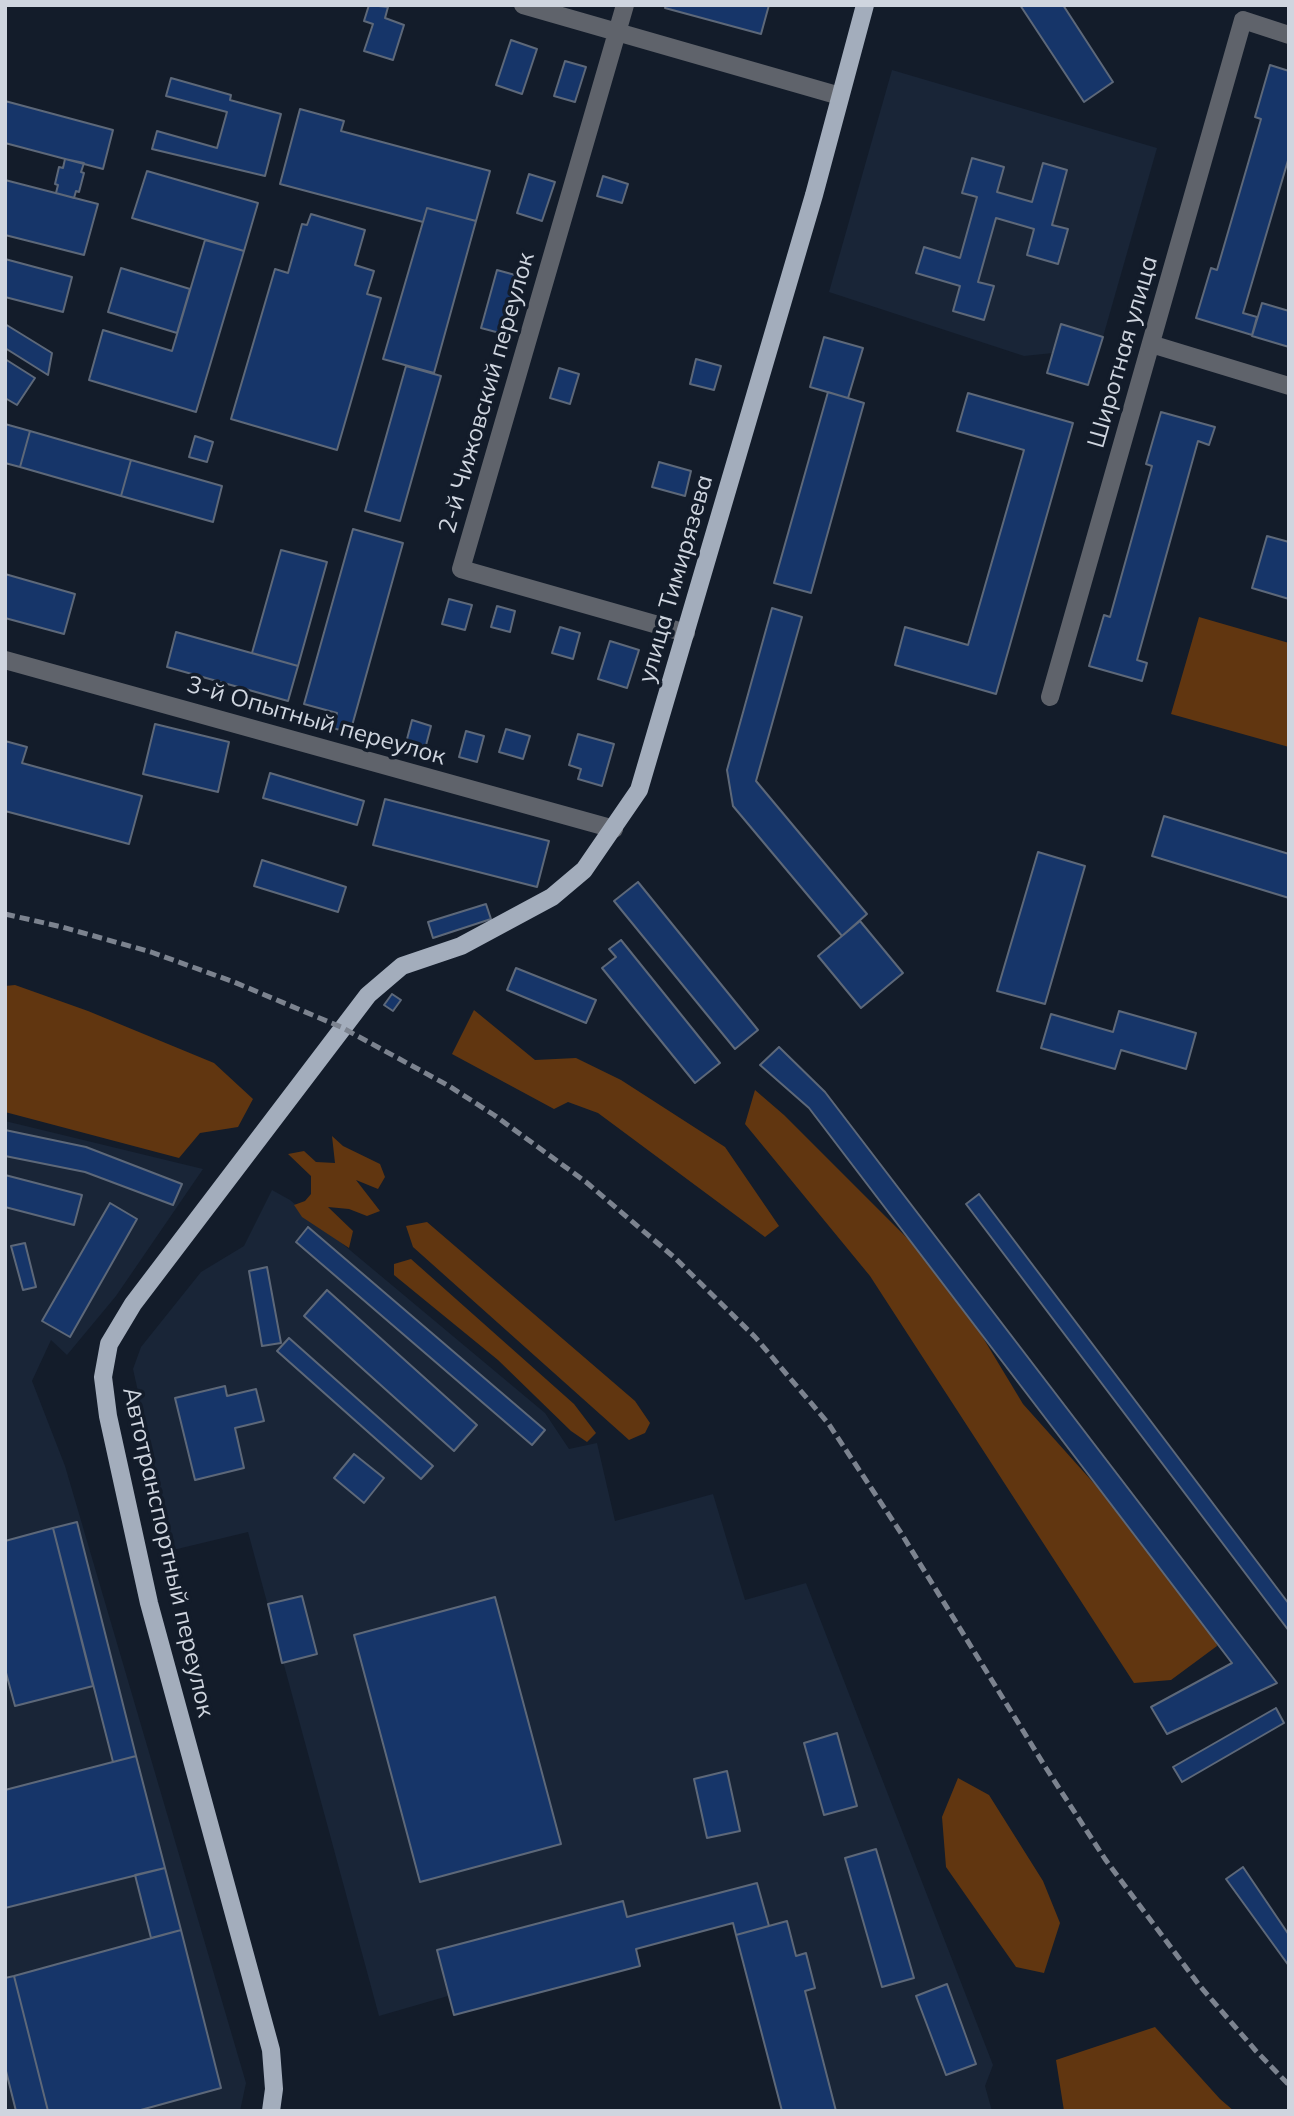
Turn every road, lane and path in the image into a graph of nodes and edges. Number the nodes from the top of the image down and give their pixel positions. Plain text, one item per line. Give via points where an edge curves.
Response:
1 (523, 5) edge
2 (625, 5) edge
3 (864, 5) edge
4 (618, 31) junction
5 (1289, 35) edge
6 (840, 96) junction
7 (1151, 344) junction
8 (1289, 386) edge
9 (686, 633) junction
10 (5, 660) edge
11 (1050, 697) dead end
12 (614, 829) junction
13 (341, 1027) joint
14 (271, 2111) edge

1 - 4 street
2 - 4 street, 2-й Чижовский переулок
3 - 6 main road, улица Тимирязева
4 - 6 street
4 - 9 street, 2-й Чижовский переулок via 461,569
5 - 7 street, Широтная улица via 1243,20
6 - 9 main road, улица Тимирязева
7 - 8 street
7 - 11 street, Широтная улица
9 - 12 main road, улица Тимирязева via 639,790
10 - 12 street, 3-й Опытный переулок
12 - 13 main road, улица Тимирязева via 584,870 552,897 461,946 402,966 368,995
13 - 14 main road, Автотранспортный переулок via 133,1304 109,1344 103,1377 149,1603 271,2050

